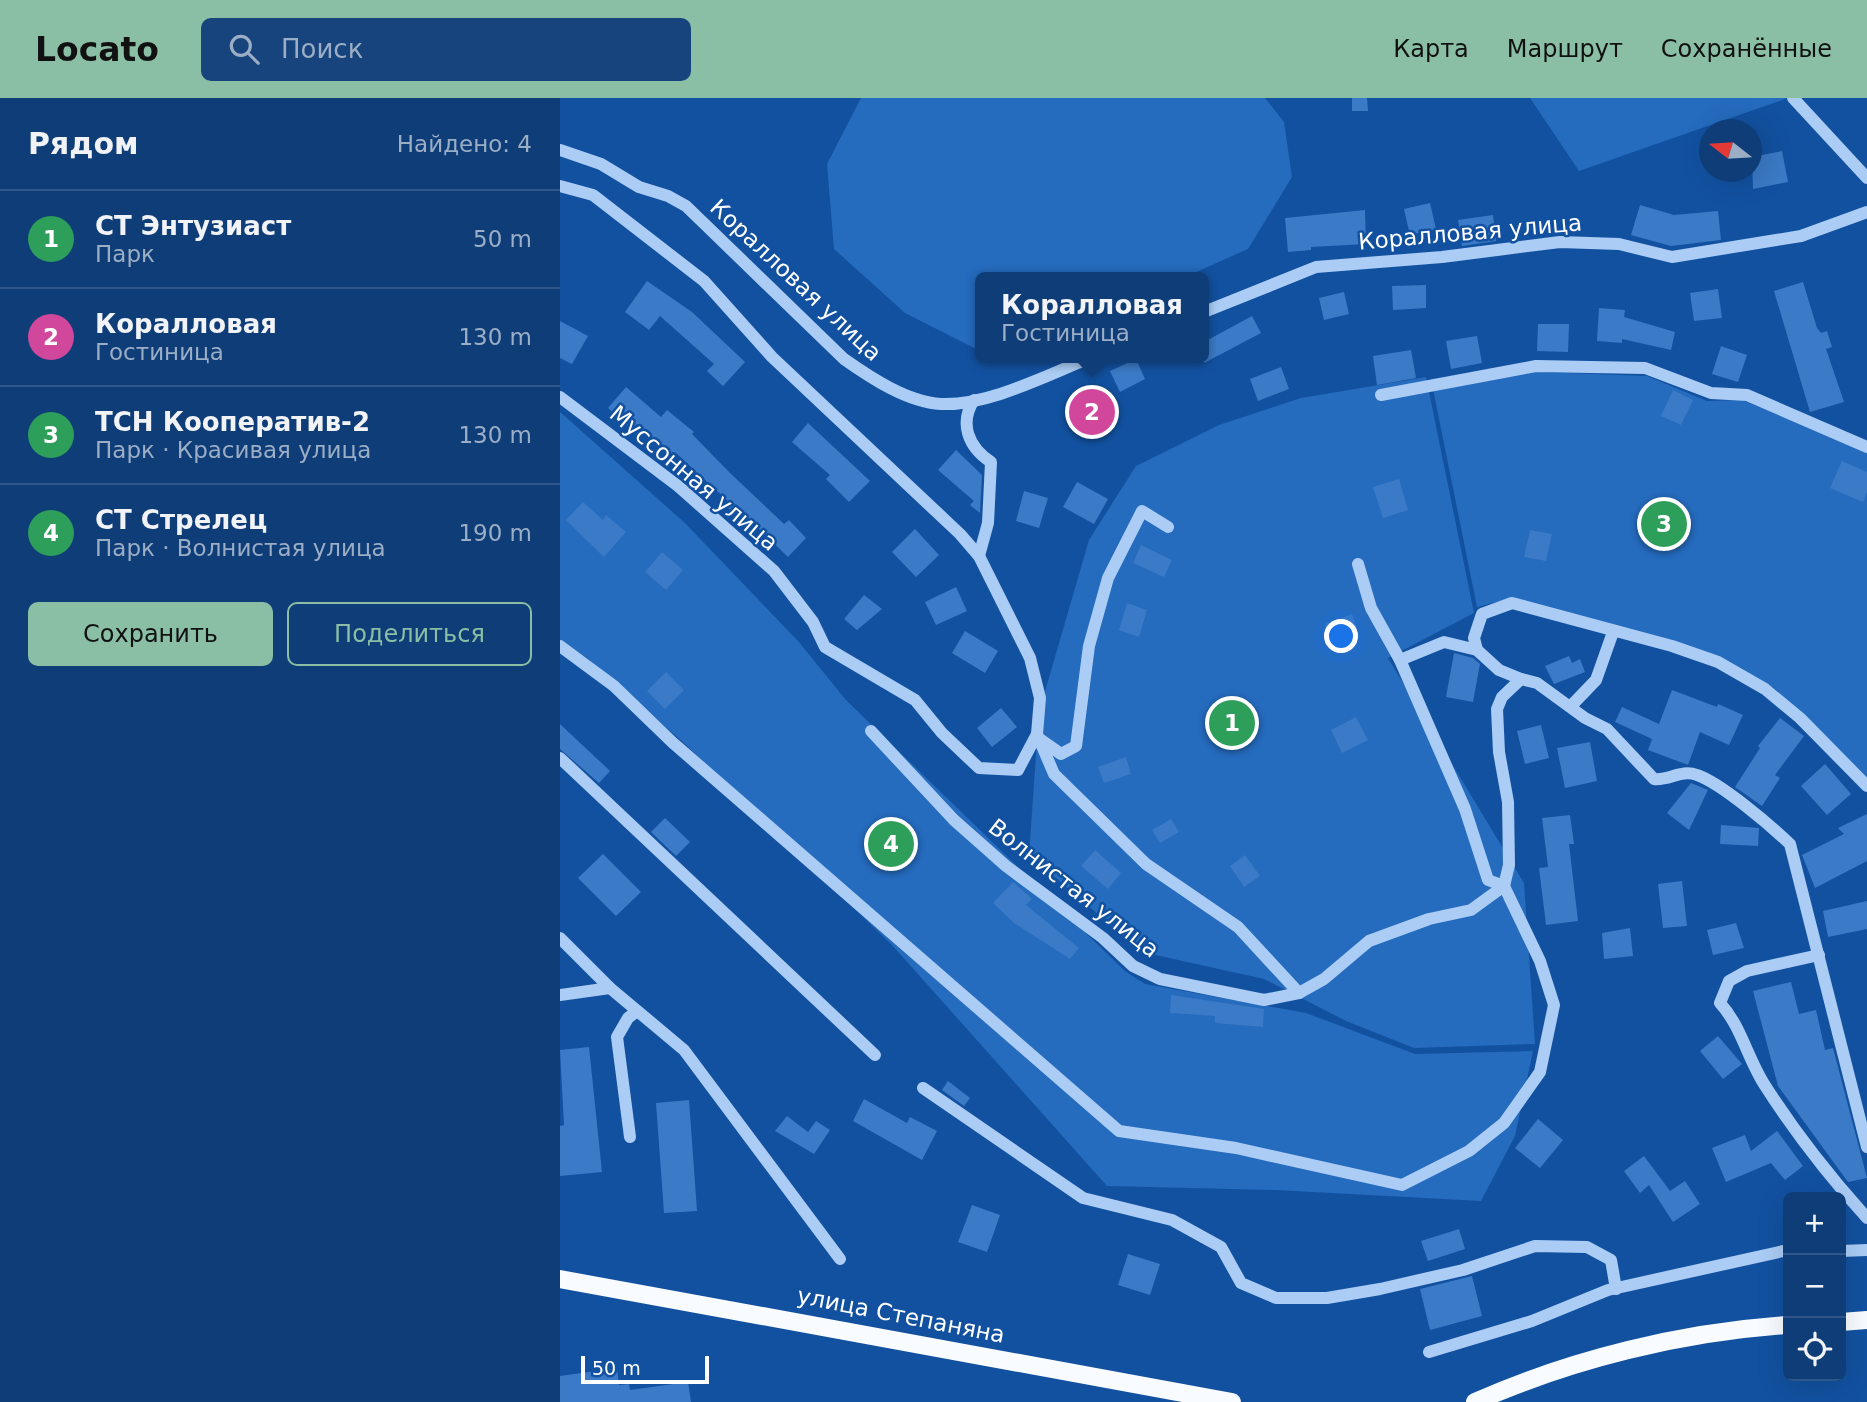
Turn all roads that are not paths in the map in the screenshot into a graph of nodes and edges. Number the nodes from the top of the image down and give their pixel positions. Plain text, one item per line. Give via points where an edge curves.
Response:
1 (1793, 98) edge
2 (560, 150) edge
3 (1867, 178) edge
4 (560, 186) edge
5 (1867, 212) edge
6 (1209, 310) edge
7 (1078, 363) edge
8 (1381, 395) dead end
9 (560, 397) edge
10 (974, 400) junction
11 (1867, 447) edge
12 (1168, 527) dead end
13 (979, 556) junction
14 (1358, 564) dead end
15 (1613, 632) junction
16 (560, 646) edge
17 (1477, 650) junction
18 (1400, 660) junction
19 (1521, 679) junction
20 (1571, 706) junction
21 (871, 731) dead end
22 (1039, 737) junction
23 (560, 758) edge
24 (1867, 786) edge
25 (1504, 886) junction
26 (560, 939) edge
27 (1819, 955) junction
28 (610, 989) junction
29 (1300, 993) junction
30 (560, 995) edge
31 (637, 1011) junction
32 (875, 1055) dead end
33 (923, 1088) dead end
34 (629, 1138) dead end
35 (1867, 1147) edge
36 (1867, 1218) edge
37 (1867, 1250) edge
38 (1783, 1251) edge
39 (1846, 1251) edge
40 (840, 1259) dead end
41 (560, 1279) edge
42 (1616, 1289) junction
43 (1867, 1320) edge
44 (1846, 1322) edge
45 (1783, 1326) edge
46 (1429, 1352) dead end
47 (1232, 1402) edge
48 (1475, 1402) edge

1 - 3 street
2 - 10 street, Коралловая улица via 601,164 639,187 686,206 844,359 872,379 940,404
4 - 13 street via 593,195 704,281 772,356
5 - 6 street, Коралловая улица via 1801,236 1672,257 1619,244 1560,242 1316,267
7 - 10 street, Коралловая улица
8 - 11 street via 1536,366 1645,368 1711,393 1747,395
9 - 22 street, Муссонная улица via 678,486 774,571 813,622 825,647 915,700 979,768 1018,770
10 - 13 street via 966,413 966,426 972,441 992,462 988,523
12 - 22 street via 1142,511 1108,578 1089,646 1076,746 1061,754
13 - 22 street via 1030,658 1040,698
14 - 18 street via 1371,608
15 - 17 street via 1512,603 1482,614 1474,638
15 - 20 street via 1596,680
15 - 24 street via 1718,663 1765,689
16 - 25 street via 614,686 672,742 1119,1131 1236,1148 1402,1185 1469,1151 1504,1123 1541,1072 1554,1005 1540,961
17 - 18 street via 1444,642
17 - 19 street via 1499,670
18 - 25 street via 1465,809 1488,880
19 - 20 street via 1537,683
19 - 25 street via 1502,697 1497,709 1508,802 1509,865
20 - 27 street via 1606,729 1654,779 1664,780 1676,773 1697,775 1767,822 1790,844
21 - 29 street, Волнистая улица via 1006,866 1133,966 1160,979 1264,1000
22 - 29 street via 1054,774 1088,810 1146,864 1238,927
23 - 32 street
25 - 29 street, Волнистая улица via 1471,910 1429,919 1370,941
26 - 28 street
27 - 35 street
27 - 36 street via 1747,971 1729,981 1720,1003 1730,1014 1763,1082
28 - 30 street
28 - 31 street
31 - 34 street via 617,1037
31 - 40 street via 684,1050
33 - 42 street via 1083,1198 1172,1220 1221,1247 1241,1283 1276,1298 1327,1298 1380,1289 1463,1270 1535,1246 1587,1247 1611,1260
37 - 39 street
38 - 42 street
41 - 47 main road, улица Степаняна
42 - 46 street
43 - 44 main road
45 - 48 main road via 1596,1359

